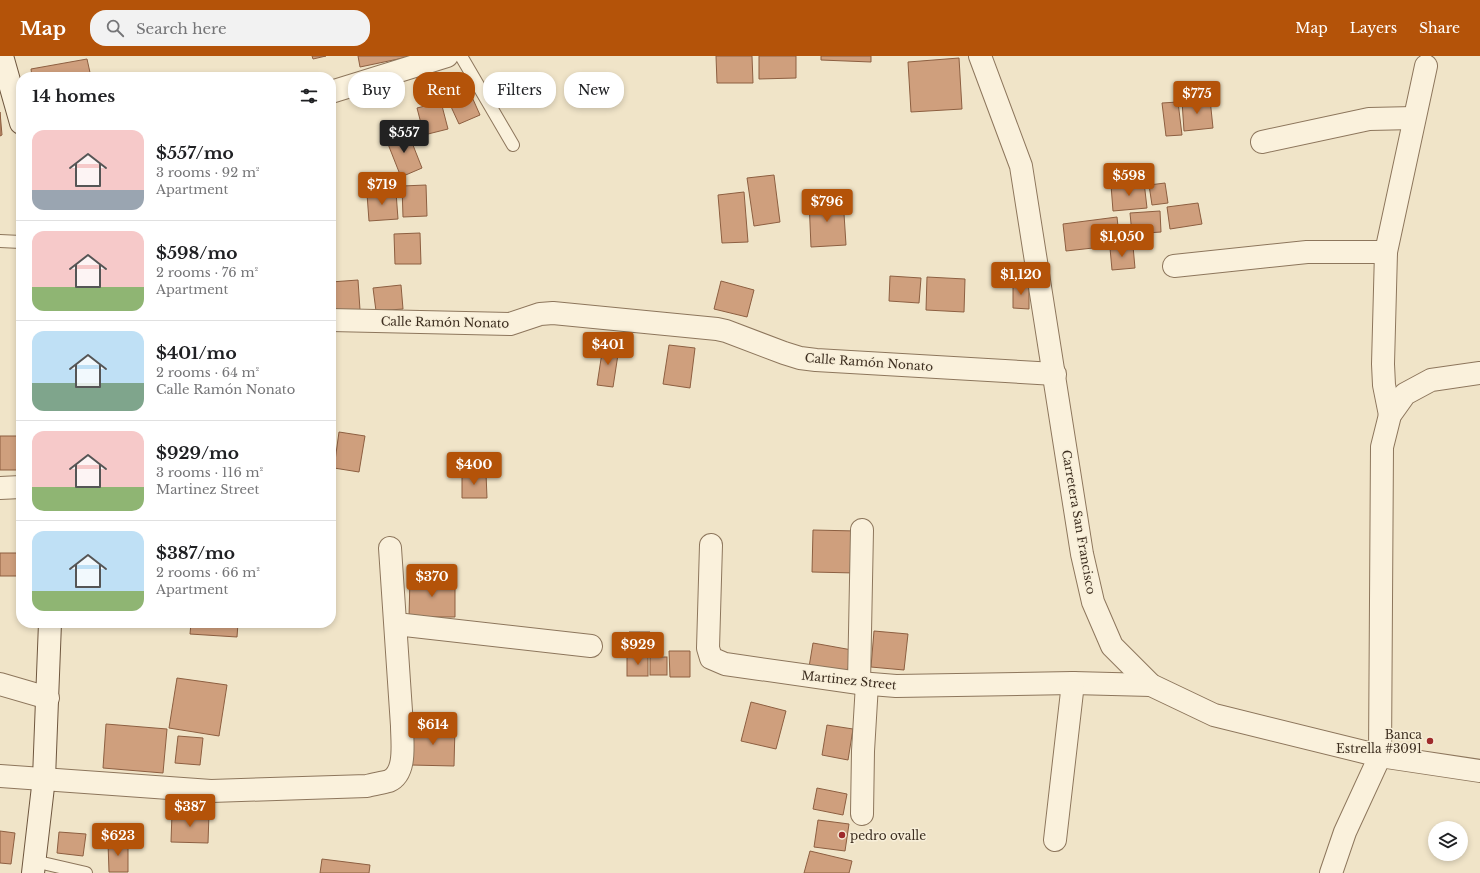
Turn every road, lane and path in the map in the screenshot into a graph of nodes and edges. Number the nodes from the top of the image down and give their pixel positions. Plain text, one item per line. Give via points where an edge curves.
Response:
1 (2, 56) edge
2 (461, 56) edge
3 (980, 56) edge
4 (436, 57) edge
5 (1426, 66) dead end
6 (5, 82) edge
7 (336, 90) edge
8 (16, 110) edge
9 (1414, 118) junction
10 (1262, 142) dead end
11 (513, 144) dead end
12 (0, 241) edge
13 (16, 242) edge
14 (1386, 252) junction
15 (1174, 266) dead end
16 (336, 320) edge
17 (1480, 373) edge
18 (1055, 374) junction
19 (1390, 415) junction
20 (16, 487) edge
21 (0, 488) edge
22 (862, 530) dead end
23 (711, 545) dead end
24 (390, 548) dead end
25 (396, 624) junction
26 (50, 628) edge
27 (591, 646) dead end
28 (863, 683) junction
29 (1073, 683) junction
30 (0, 684) edge
31 (1150, 685) junction
32 (48, 698) junction
33 (1380, 756) junction
34 (1480, 771) edge
35 (0, 776) edge
36 (44, 778) junction
37 (862, 814) dead end
38 (1055, 840) dead end
39 (33, 867) edge
40 (86, 873) edge
41 (1331, 873) edge

1 - 6 street
2 - 11 lane
3 - 18 street, Carretera San Francisco via 1021,166
4 - 7 street
5 - 9 street
6 - 8 street
9 - 10 street via 1368,118
9 - 14 street
12 - 13 lane
14 - 15 street via 1307,252
14 - 19 street via 1383,364
16 - 18 street, Calle Ramón Nonato via 510,324 540,314 553,313 726,330 784,353 808,359
17 - 19 street via 1431,380 1405,394
18 - 31 street, Carretera San Francisco via 1082,554 1093,602 1112,646
19 - 33 street via 1382,447
20 - 21 street
22 - 28 street
23 - 28 street, Martinez Street via 708,648 711,658 725,664
24 - 25 street
25 - 27 street
25 - 36 street via 402,754 400,772 390,780 367,786 211,792
26 - 32 street
28 - 29 street, Martinez Street via 896,686
28 - 37 street
29 - 31 street, Martinez Street
29 - 38 street
30 - 32 street
31 - 33 street, Carretera San Francisco via 1214,715
32 - 36 street
33 - 34 street, Carretera San Francisco
33 - 41 street via 1345,832
35 - 36 street
36 - 39 street
39 - 40 lane

